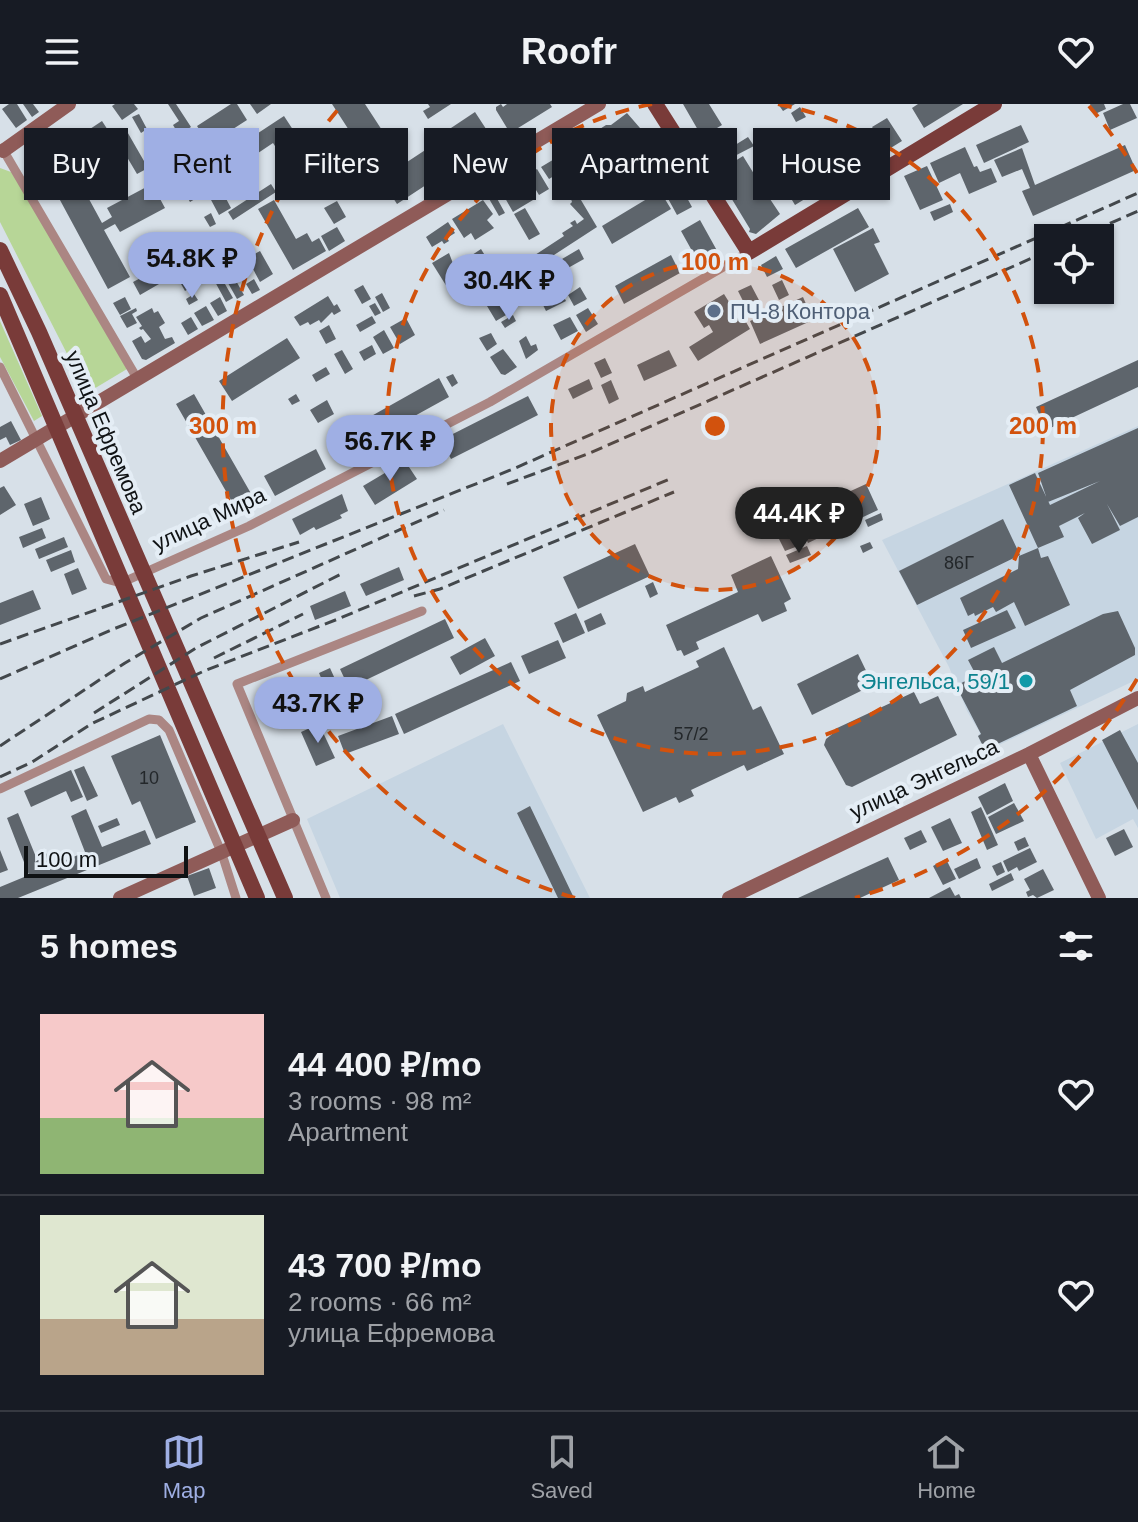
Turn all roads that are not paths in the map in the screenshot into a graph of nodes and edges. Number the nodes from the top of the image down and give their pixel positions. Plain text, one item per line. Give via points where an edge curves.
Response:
1 (69, 104) edge
2 (599, 104) edge
3 (655, 104) edge
4 (994, 104) edge
5 (1, 153) edge
6 (0, 250) edge
7 (749, 252) junction
8 (0, 295) edge
9 (0, 367) edge
10 (138, 380) junction
11 (37, 440) junction
12 (0, 461) edge
13 (422, 611) dead end
14 (1138, 698) edge
15 (1029, 754) junction
16 (0, 789) edge
17 (293, 820) junction
18 (222, 854) junction
19 (736, 896) edge
20 (120, 898) edge
21 (236, 898) edge
22 (257, 898) edge
23 (285, 898) edge
24 (326, 898) edge
25 (1099, 898) edge

1 - 5 street
2 - 10 street
3 - 7 main road
4 - 7 main road, улица Мира
5 - 10 street, улица Ефремова
6 - 23 main road, улица Ефремова
7 - 11 street, улица Мира via 523,384 276,512 121,583 106,579
8 - 22 main road, улица Ефремова
9 - 11 street
10 - 11 street
11 - 12 street
13 - 17 street via 237,684
14 - 15 street, улица Энгельса
15 - 19 street, улица Энгельса
15 - 25 street
16 - 18 street via 149,719 159,720 169,730
17 - 18 street
17 - 24 street
18 - 20 street
18 - 21 street

